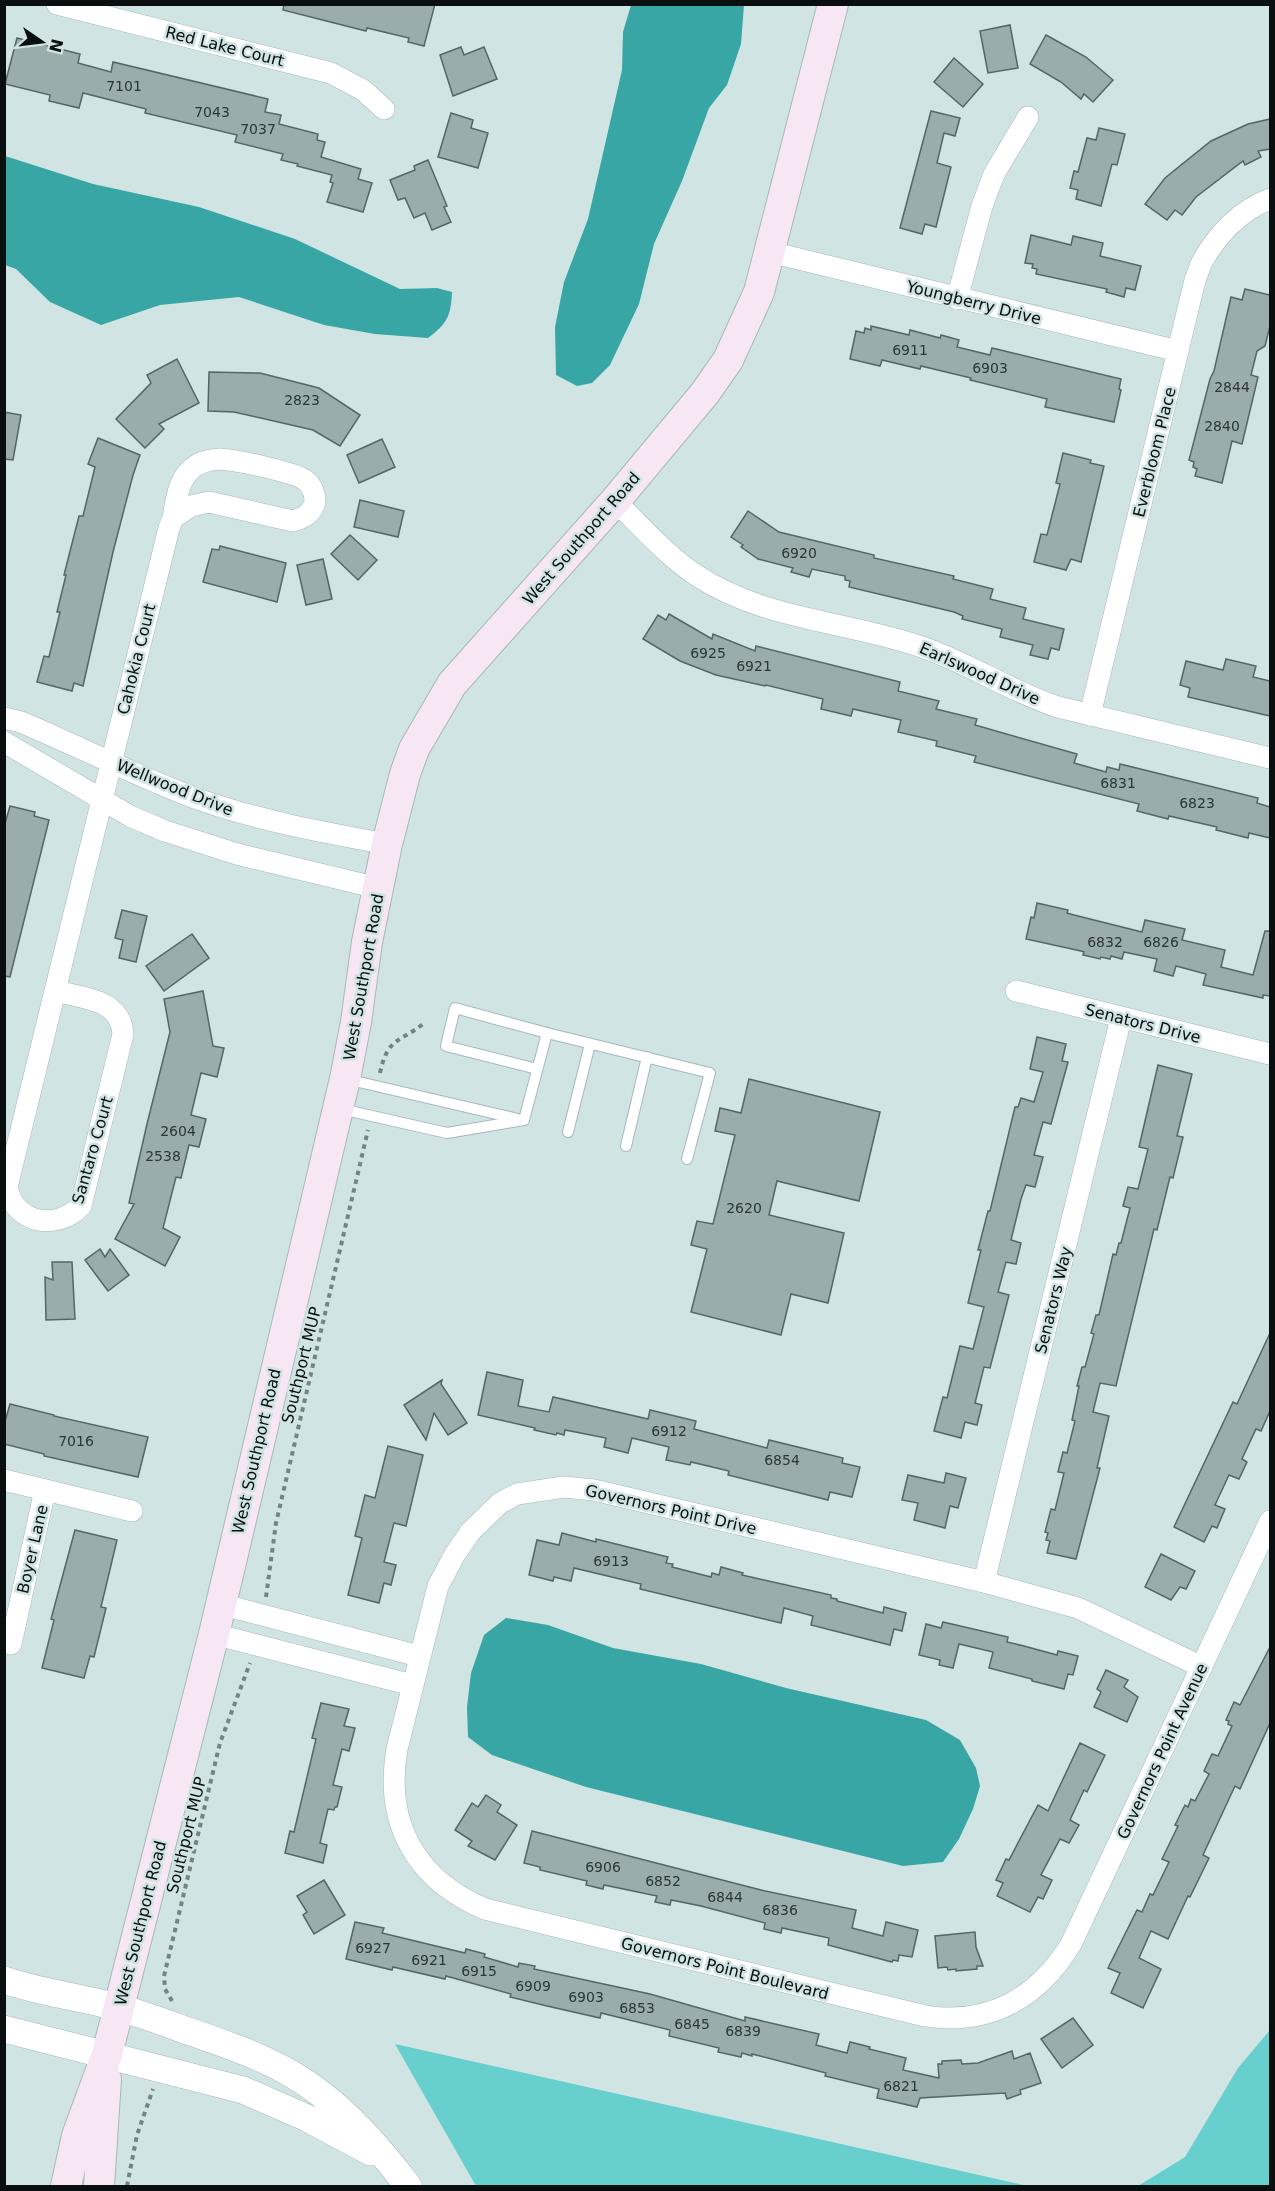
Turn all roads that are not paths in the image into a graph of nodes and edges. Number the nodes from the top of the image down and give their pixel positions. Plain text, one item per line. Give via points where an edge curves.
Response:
1 (57, 4) edge
2 (833, 4) edge
3 (384, 109) dead end
4 (1028, 117) dead end
5 (1261, 203) edge
6 (770, 252) junction
7 (957, 299) junction
8 (1178, 351) junction
9 (615, 501) junction
10 (173, 518) junction
11 (1090, 715) junction
12 (4, 718) edge
13 (4, 742) edge
14 (1270, 758) edge
15 (111, 761) junction
16 (102, 800) junction
17 (387, 844) junction
18 (378, 888) junction
19 (55, 991) junction
20 (1016, 991) dead end
21 (1121, 1018) junction
22 (548, 1034) junction
23 (590, 1044) junction
24 (1270, 1054) edge
25 (647, 1058) junction
26 (537, 1070) junction
27 (345, 1079) junction
28 (338, 1109) junction
29 (524, 1120) junction
30 (568, 1132) dead end
31 (626, 1146) dead end
32 (687, 1160) dead end
33 (4, 1480) edge
34 (45, 1490) junction
35 (132, 1511) dead end
36 (1270, 1521) edge
37 (984, 1582) junction
38 (220, 1604) junction
39 (214, 1634) junction
40 (11, 1644) dead end
41 (420, 1656) junction
42 (1202, 1667) junction
43 (412, 1685) junction
44 (414, 1853) joint
45 (1047, 1977) joint
46 (4, 1980) edge
47 (119, 2008) junction
48 (4, 2029) edge
49 (107, 2054) junction
50 (386, 2160) junction
51 (66, 2187) edge
52 (99, 2187) edge
53 (408, 2187) edge

1 - 3 street, Red Lake Court via 331,73 363,90
2 - 6 main road, West Southport Road
4 - 7 street via 994,174
5 - 8 street, Everbloom Place via 1218,237 1200,267
6 - 7 street, Youngberry Drive
6 - 9 main road, West Southport Road via 759,292 728,360
7 - 8 street, Youngberry Drive
8 - 11 street, Everbloom Place
9 - 11 street, Earlswood Drive via 690,571 735,597 913,644 1033,699
9 - 17 main road, West Southport Road via 452,684 414,749
10 - 10 street, Cahokia Court via 191,506 209,502 293,521 310,512 315,501 313,490 301,477 216,459 192,469 181,482
10 - 15 street, Cahokia Court
11 - 14 street, Earlswood Drive
12 - 15 street, Wellwood Drive
13 - 16 street
15 - 16 street, Cahokia Court
15 - 17 street, Wellwood Drive via 190,796 236,811 294,827
16 - 18 street via 194,842
16 - 19 street, Santaro Court
17 - 18 main road, West Southport Road
18 - 27 main road, West Southport Road
19 - 19 street, Santaro Court via 8,1187 10,1200 22,1213 52,1221 63,1219 81,1206 123,1034 120,1018 108,1006
20 - 21 street, Senators Drive
21 - 24 street, Senators Drive
21 - 37 street, Senators Way
22 - 23 lane
22 - 26 lane
22 - 26 lane via 455,1008 446,1046
23 - 25 lane
23 - 30 lane
25 - 31 lane
25 - 32 lane via 710,1073
26 - 29 lane
27 - 28 main road, West Southport Road
27 - 29 lane
28 - 29 lane via 447,1133
28 - 38 main road, West Southport Road
33 - 34 street
34 - 35 street
34 - 40 street, Boyer Lane
36 - 42 street, Governors Point Avenue
37 - 41 street, Governors Point Drive via 594,1490 564,1487 517,1494 500,1503 471,1531 442,1576
37 - 42 street, Governors Point Drive via 1078,1608
38 - 39 main road, West Southport Road
38 - 41 street
39 - 43 street
39 - 47 main road, West Southport Road
41 - 43 street, Governors Point Drive
42 - 45 street, Governors Point Avenue via 1071,1944
43 - 44 street, Governors Point Drive via 397,1749 394,1791 404,1834
44 - 45 street, Governors Point Boulevard via 442,1885 485,1909 925,2016 957,2018 996,2011 1031,1992
46 - 47 street
47 - 49 main road, West Southport Road
47 - 50 street via 217,2040 291,2073 341,2110
48 - 49 street
49 - 50 street via 243,2090
49 - 51 main road, West Southport Road via 77,2136
49 - 52 main road, West Southport Road
50 - 53 street

